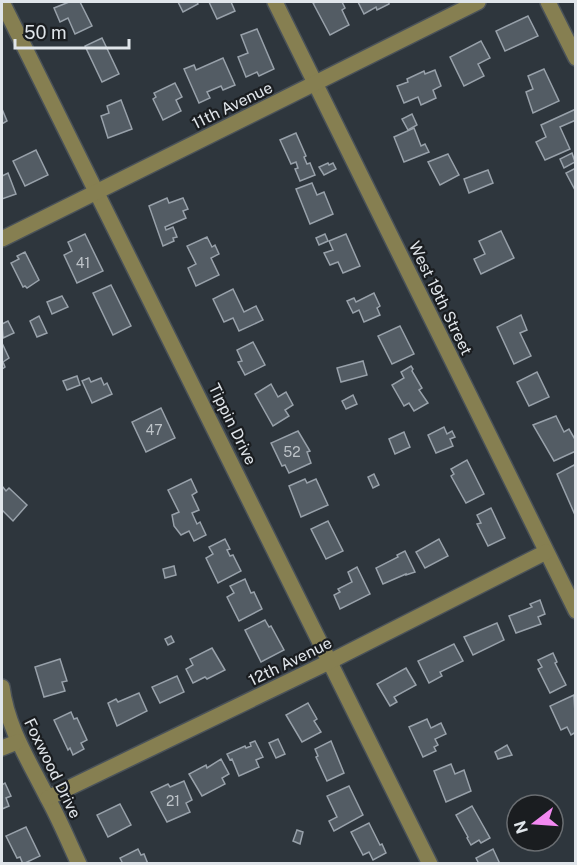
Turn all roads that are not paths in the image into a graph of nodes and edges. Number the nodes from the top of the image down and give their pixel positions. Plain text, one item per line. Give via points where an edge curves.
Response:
1 (2, 2) edge
2 (274, 2) edge
3 (478, 2) edge
4 (548, 2) edge
5 (576, 58) edge
6 (315, 83) junction
7 (97, 192) junction
8 (2, 239) edge
9 (546, 552) junction
10 (576, 611) edge
11 (331, 661) junction
12 (2, 687) edge
13 (17, 742) junction
14 (2, 748) edge
15 (48, 798) junction
16 (79, 864) edge
17 (430, 864) edge

1 - 7 street, Tippin Drive
2 - 6 street, West 19th Street
3 - 6 street, 11th Avenue
4 - 5 street
6 - 7 street, 11th Avenue
6 - 9 street, West 19th Street
7 - 8 street, 11th Avenue
7 - 11 street, Tippin Drive
9 - 10 street, West 19th Street
9 - 11 street, 12th Avenue
11 - 15 street, 12th Avenue
11 - 17 street, Tippin Drive
12 - 13 street, Foxwood Drive
13 - 14 street
13 - 15 street, Foxwood Drive
15 - 16 street, Foxwood Drive

